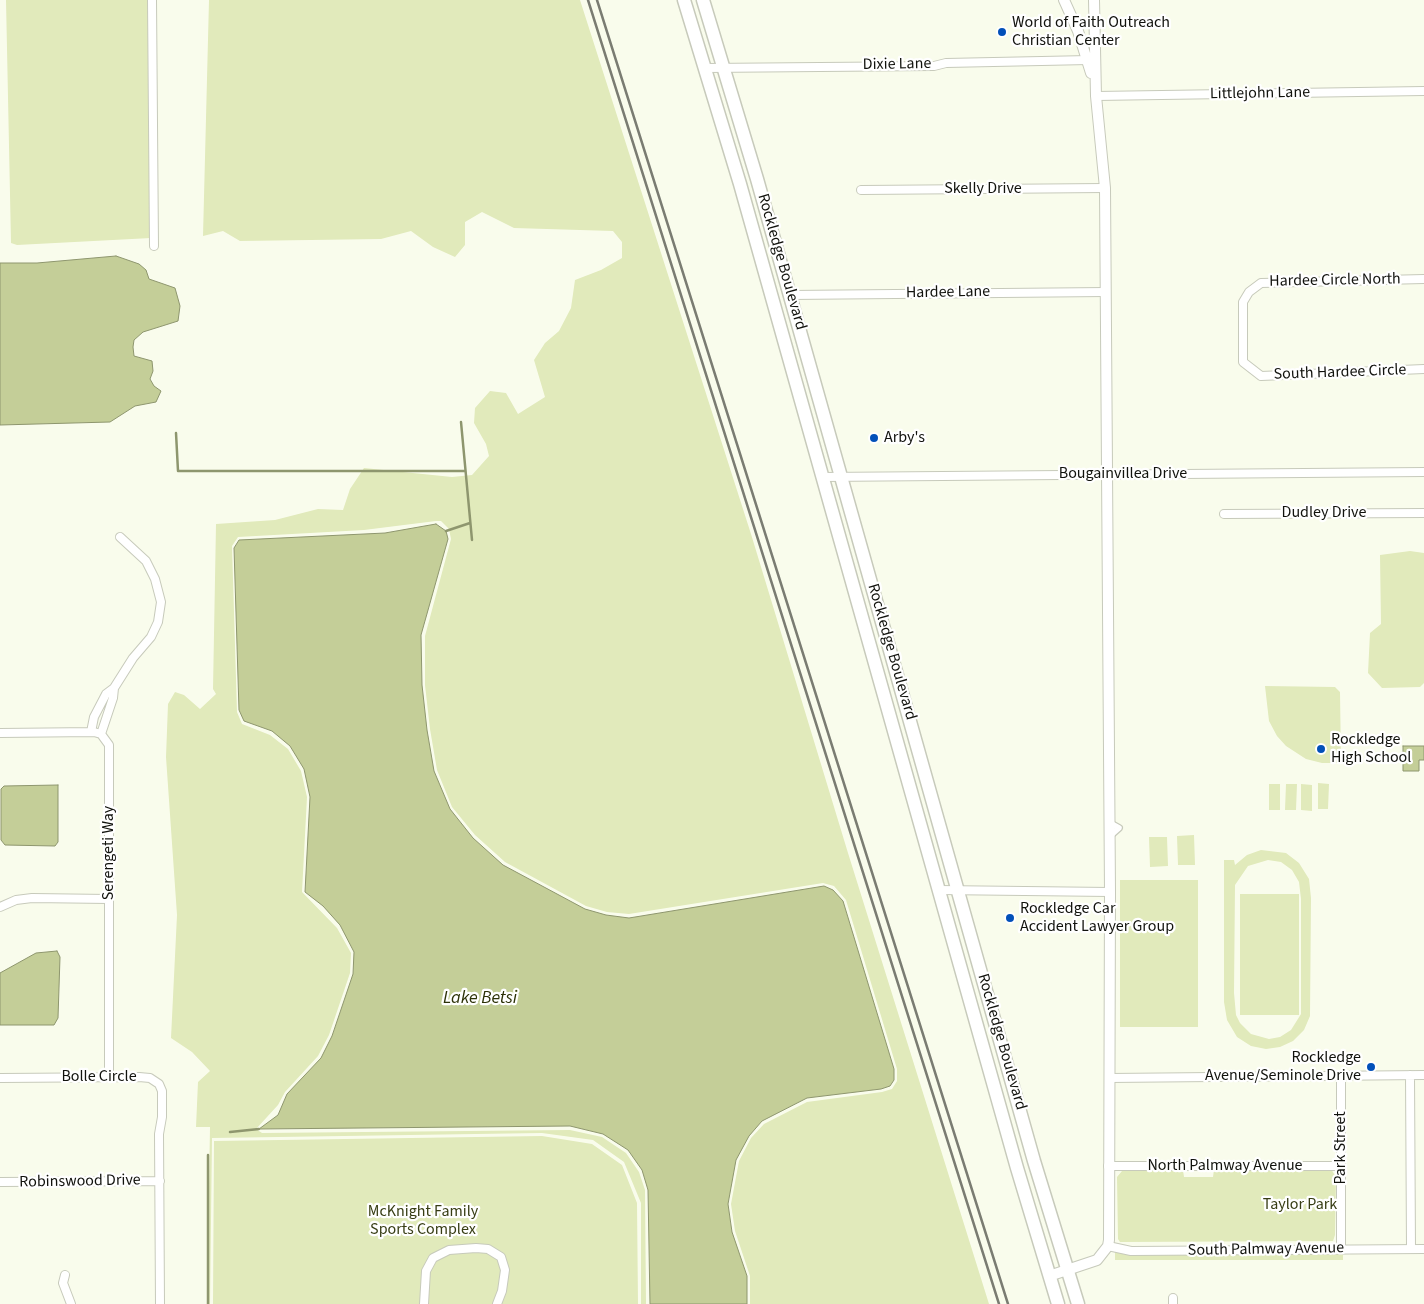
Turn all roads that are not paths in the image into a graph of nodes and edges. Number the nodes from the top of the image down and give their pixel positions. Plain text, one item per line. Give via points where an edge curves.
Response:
1 (152, 0) edge
2 (684, 0) edge
3 (704, 0) edge
4 (1064, 0) edge
5 (1094, 0) edge
6 (1095, 11) junction
7 (1078, 31) junction
8 (1089, 60) junction
9 (724, 67) junction
10 (706, 68) junction
11 (1424, 91) edge
12 (1096, 96) junction
13 (1105, 188) junction
14 (861, 190) dead end
15 (154, 246) dead end
16 (764, 271) junction
17 (1424, 279) edge
18 (1106, 292) junction
19 (1249, 292) joint
20 (790, 295) junction
21 (1424, 369) edge
22 (1424, 472) edge
23 (1106, 474) junction
24 (822, 476) junction
25 (841, 476) junction
26 (1424, 513) edge
27 (1224, 514) dead end
28 (120, 537) dead end
29 (874, 662) junction
30 (901, 687) junction
31 (114, 688) junction
32 (890, 717) junction
33 (91, 732) junction
34 (0, 733) edge
35 (101, 734) junction
36 (915, 738) junction
37 (939, 890) junction
38 (958, 891) junction
39 (1110, 892) junction
40 (109, 898) junction
41 (0, 907) edge
42 (974, 1016) junction
43 (1002, 1046) junction
44 (985, 1057) junction
45 (1410, 1075) junction
46 (1424, 1075) edge
47 (1341, 1076) junction
48 (109, 1077) junction
49 (0, 1078) edge
50 (1110, 1078) junction
51 (1011, 1080) junction
52 (1108, 1166) junction
53 (1341, 1166) junction
54 (160, 1181) junction
55 (0, 1182) edge
56 (1108, 1243) junction
57 (1410, 1249) junction
58 (1424, 1249) edge
59 (1341, 1250) junction
60 (1066, 1270) junction
61 (66, 1275) dead end
62 (1048, 1276) junction
63 (71, 1304) edge
64 (160, 1304) edge
65 (424, 1304) edge
66 (497, 1304) edge
67 (1058, 1304) edge
68 (1078, 1304) edge

1 - 15 street
2 - 10 main road, Rockledge Boulevard
3 - 9 main road, Rockledge Boulevard
4 - 7 street
5 - 6 street
6 - 7 street via 1091,22
6 - 12 street
7 - 8 street
8 - 9 street, Dixie Lane via 946,62 934,66
8 - 12 street
9 - 10 street, Dixie Lane
9 - 20 main road, Rockledge Boulevard
10 - 16 main road, Rockledge Boulevard
11 - 12 street, Littlejohn Lane
12 - 13 street
13 - 14 street, Skelly Drive
13 - 18 street
16 - 20 main road
16 - 24 main road, Rockledge Boulevard
17 - 19 street, Hardee Circle North via 1260,283
18 - 20 street, Hardee Lane
18 - 23 street
19 - 21 street, South Hardee Circle via 1243,302 1243,362 1261,376
20 - 25 main road, Rockledge Boulevard
22 - 23 street, Bougainvillea Drive
23 - 25 street, Bougainvillea Drive
23 - 39 street
24 - 25 street, Bougainvillea Drive
24 - 29 main road, Rockledge Boulevard
25 - 30 main road, Rockledge Boulevard
26 - 27 street, Dudley Drive
28 - 31 street via 146,561 156,579 161,602 151,638 133,658
29 - 30 main road via 887,678
29 - 32 main road, Rockledge Boulevard
30 - 36 main road, Rockledge Boulevard
31 - 33 street via 100,704
31 - 35 street
32 - 36 main road
32 - 37 main road, Rockledge Boulevard
33 - 34 street
33 - 35 street
35 - 40 street, Serengeti Way via 109,745
36 - 38 main road, Rockledge Boulevard
37 - 38 street
37 - 42 main road, Rockledge Boulevard
38 - 39 street
38 - 43 main road, Rockledge Boulevard
39 - 50 street
40 - 41 street via 32,898
40 - 48 street, Serengeti Way
42 - 43 main road via 990,1038
42 - 44 main road, Rockledge Boulevard
43 - 51 main road, Rockledge Boulevard
44 - 51 main road via 999,1064
44 - 62 main road, Rockledge Boulevard
45 - 46 street
45 - 47 street
45 - 57 street
47 - 50 street
47 - 53 street, Park Street
48 - 49 street, Bolle Circle
48 - 54 street, Bolle Circle via 150,1078 159,1084 162,1091
50 - 52 street
51 - 60 main road, Rockledge Boulevard
52 - 53 street, North Palmway Avenue
52 - 56 street
53 - 59 street, Park Street
54 - 55 street, Robinswood Drive
54 - 64 street
56 - 59 street, South Palmway Avenue via 1131,1251
56 - 60 street via 1097,1260
57 - 58 street, South Palmway Avenue
57 - 59 street, South Palmway Avenue
60 - 62 street
60 - 68 main road, Rockledge Boulevard
61 - 63 street via 63,1283
62 - 67 main road, Rockledge Boulevard
65 - 66 street via 426,1271 433,1258 449,1250 476,1248 488,1249 501,1257 504,1270

